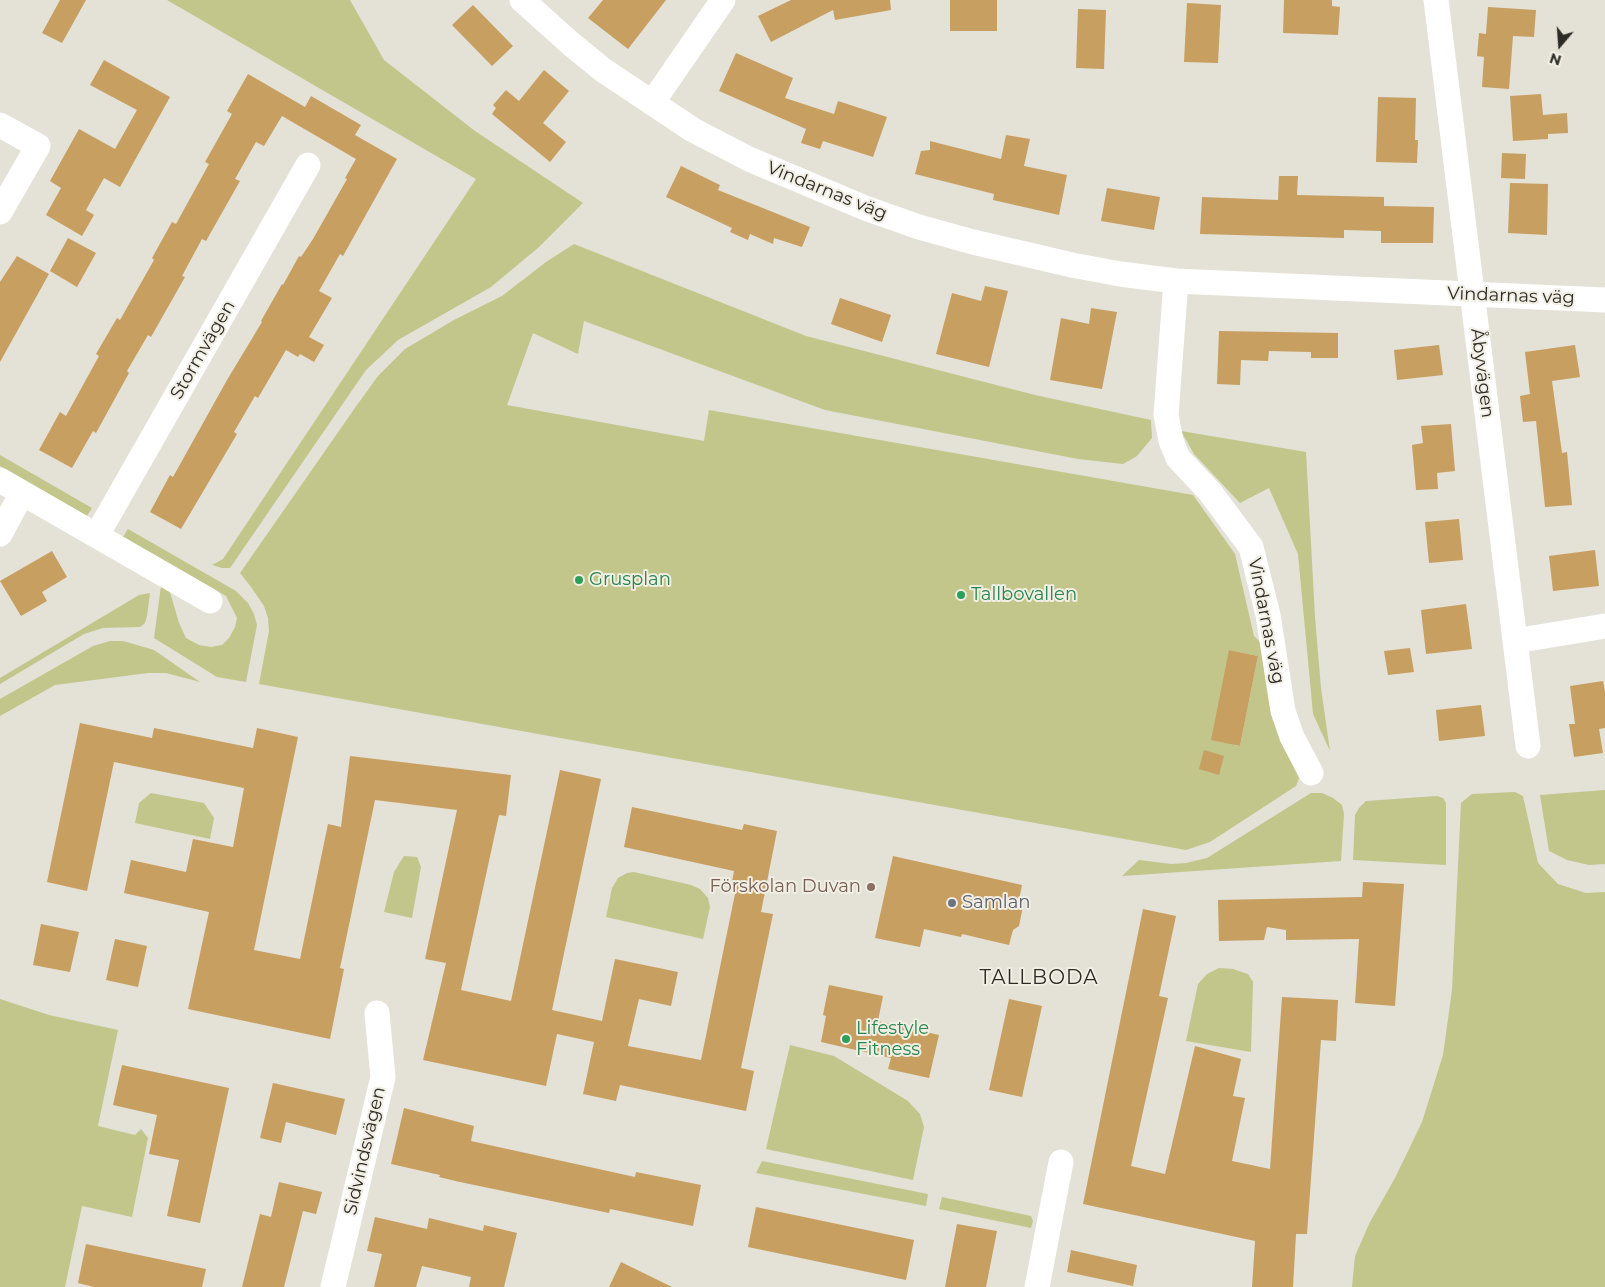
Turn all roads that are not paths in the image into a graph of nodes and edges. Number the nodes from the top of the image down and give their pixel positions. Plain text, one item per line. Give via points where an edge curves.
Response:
1 (522, 0) edge
2 (723, 0) edge
3 (1436, 0) edge
4 (652, 103) junction
5 (0, 125) edge
6 (308, 165) dead end
7 (0, 212) edge
8 (1176, 281) junction
9 (1472, 294) junction
10 (1605, 300) edge
11 (0, 480) edge
12 (22, 493) junction
13 (0, 534) edge
14 (97, 535) junction
15 (210, 601) dead end
16 (1605, 626) edge
17 (1515, 641) junction
18 (1528, 746) dead end
19 (1311, 773) dead end
20 (378, 1013) dead end
21 (1061, 1162) dead end
22 (333, 1287) edge
23 (1037, 1287) edge

1 - 4 street, Vindarnas väg via 603,70
2 - 4 street
3 - 9 street, Åbyvägen
4 - 8 street, Vindarnas väg via 693,130 749,159 919,227 1072,265
5 - 7 street via 38,146
6 - 14 street, Stormvägen
8 - 9 street, Vindarnas väg
8 - 19 street, Vindarnas väg via 1166,414 1171,441 1178,458 1210,492 1251,547 1268,615 1283,711
9 - 10 street, Vindarnas väg
9 - 17 street, Åbyvägen
11 - 12 street
12 - 13 street
12 - 14 street
14 - 15 street
16 - 17 street
17 - 18 street, Åbyvägen
20 - 22 street, Sidvindsvägen via 383,1077
21 - 23 street

